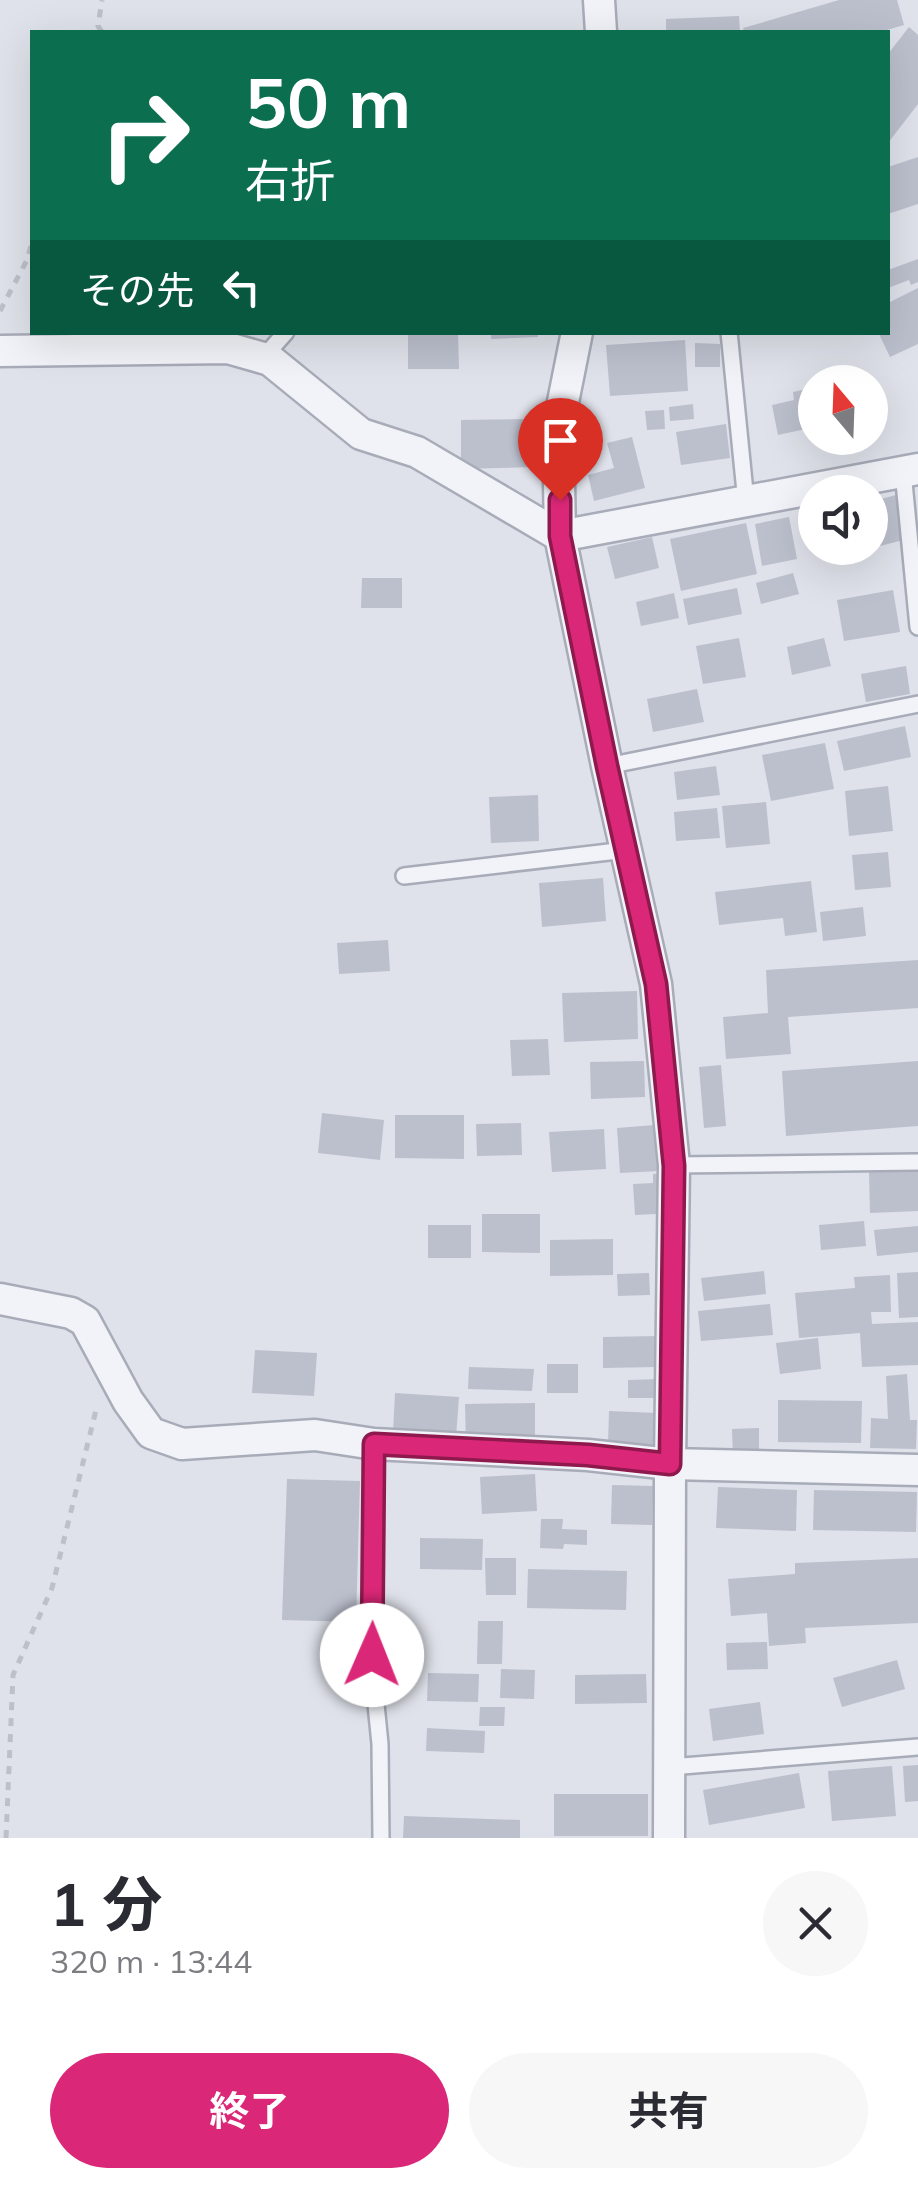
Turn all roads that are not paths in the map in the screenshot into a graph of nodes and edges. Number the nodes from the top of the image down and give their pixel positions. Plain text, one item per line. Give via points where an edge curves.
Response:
1 (599, 0) edge
2 (601, 30) edge
3 (283, 335) edge
4 (576, 335) edge
5 (729, 335) edge
6 (0, 351) edge
7 (263, 358) junction
8 (911, 470) edge
9 (746, 502) junction
10 (560, 536) junction
11 (918, 627) edge
12 (918, 704) edge
13 (607, 766) junction
14 (626, 850) junction
15 (404, 876) dead end
16 (918, 1162) edge
17 (674, 1166) junction
18 (0, 1299) edge
19 (374, 1444) junction
20 (670, 1464) junction
21 (918, 1470) edge
22 (918, 1747) edge
23 (670, 1767) junction
24 (381, 1838) edge
25 (670, 1838) edge

1 - 2 street
3 - 7 lane
4 - 10 street via 558,427
5 - 9 lane
6 - 7 street via 228,348
7 - 10 street via 361,434 417,452
8 - 9 street
8 - 11 lane
9 - 10 street
10 - 13 street
12 - 13 lane
13 - 14 street
14 - 15 lane
14 - 17 street via 656,984
16 - 17 lane
17 - 20 street
18 - 19 street via 84,1321 151,1434 182,1444 315,1435
19 - 20 street
19 - 24 lane via 372,1655
20 - 21 street
20 - 23 street
22 - 23 lane
23 - 25 street

